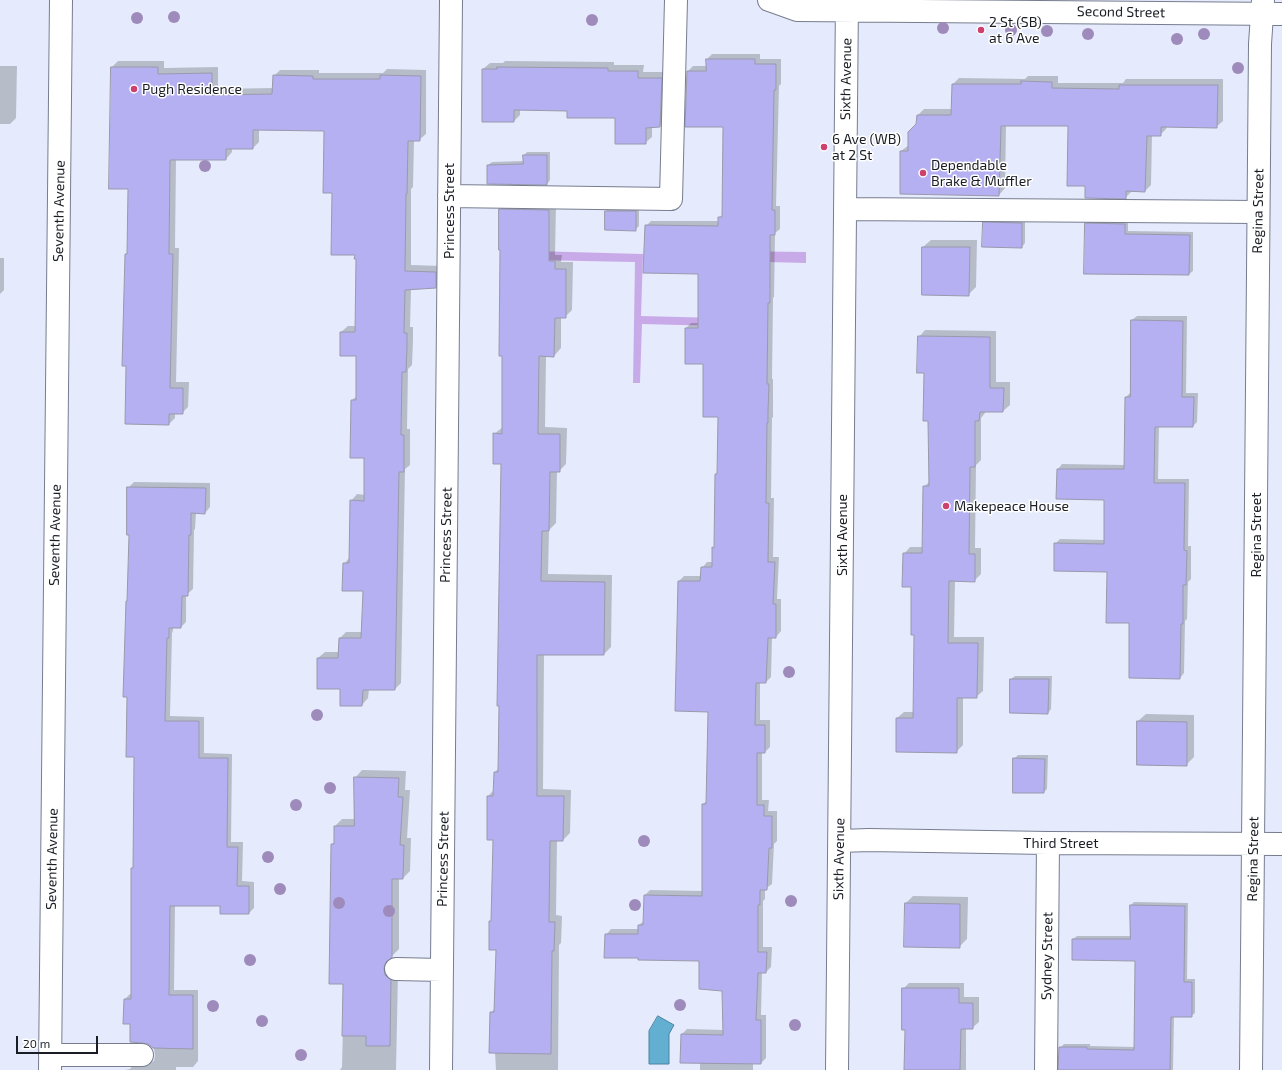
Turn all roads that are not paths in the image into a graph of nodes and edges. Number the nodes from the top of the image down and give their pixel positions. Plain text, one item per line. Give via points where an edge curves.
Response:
1 (61, 0) edge
2 (451, 0) edge
3 (676, 0) edge
4 (769, 0) edge
5 (847, 5) edge
6 (1269, 9) edge
7 (449, 196) junction
8 (845, 209) junction
9 (1258, 212) junction
10 (840, 841) junction
11 (1048, 843) junction
12 (1254, 844) junction
13 (1282, 844) edge
14 (396, 969) dead end
15 (442, 970) junction
16 (142, 1055) dead end
17 (50, 1062) edge
18 (441, 1070) edge
19 (837, 1070) edge
20 (1046, 1070) edge
21 (1251, 1070) edge

1 - 17 street, Seventh Avenue
2 - 7 street, Princess Street
3 - 7 street via 671,199
4 - 5 street, Second Street via 797,10
5 - 6 street, Second Street
5 - 8 street, Sixth Avenue
6 - 9 street, Regina Street via 1260,44
7 - 15 street, Princess Street
8 - 9 street
8 - 10 street, Sixth Avenue
9 - 12 street, Regina Street
10 - 11 street, Third Street
10 - 19 street, Sixth Avenue
11 - 12 street, Third Street
11 - 20 street, Sydney Street
12 - 13 street, Third Street
12 - 21 street, Regina Street
14 - 15 street
15 - 18 street, Princess Street
16 - 17 street

